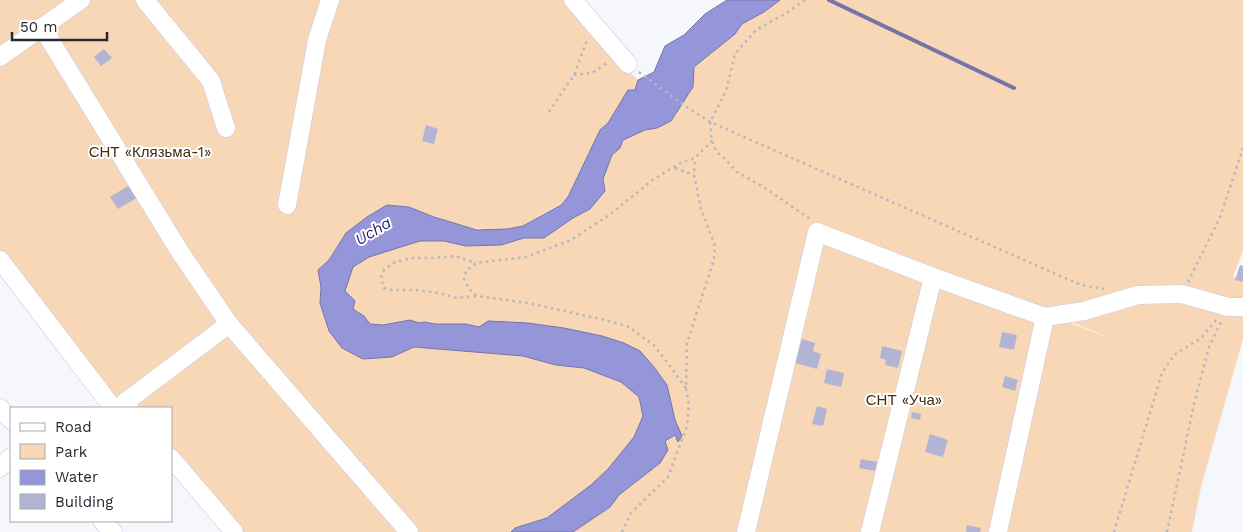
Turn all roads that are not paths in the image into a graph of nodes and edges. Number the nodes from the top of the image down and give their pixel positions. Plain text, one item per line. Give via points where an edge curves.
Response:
1 (81, 0) edge
2 (145, 0) edge
3 (330, 0) edge
4 (573, 0) edge
5 (42, 27) junction
6 (0, 57) edge
7 (623, 60) road end
8 (226, 128) dead end
9 (287, 205) dead end
10 (0, 260) edge
11 (932, 277) junction
12 (1235, 307) edge
13 (1045, 317) junction
14 (228, 324) junction
15 (121, 407) edge
16 (0, 408) edge
17 (10, 419) edge
18 (10, 458) edge
19 (172, 459) edge
20 (0, 468) edge
21 (103, 522) edge
22 (113, 532) edge
23 (234, 532) edge
24 (409, 532) edge
25 (746, 532) edge
26 (870, 532) edge
27 (998, 532) edge

1 - 5 street
2 - 8 street via 212,81
3 - 9 street via 317,40
4 - 7 street
5 - 6 street
5 - 14 street
10 - 15 street
11 - 13 street
11 - 25 street via 817,232
11 - 26 street
12 - 13 street via 1182,294 1138,295 1084,311
13 - 27 street
14 - 15 street
14 - 24 street
16 - 17 street
18 - 20 street
19 - 23 street
21 - 22 street

